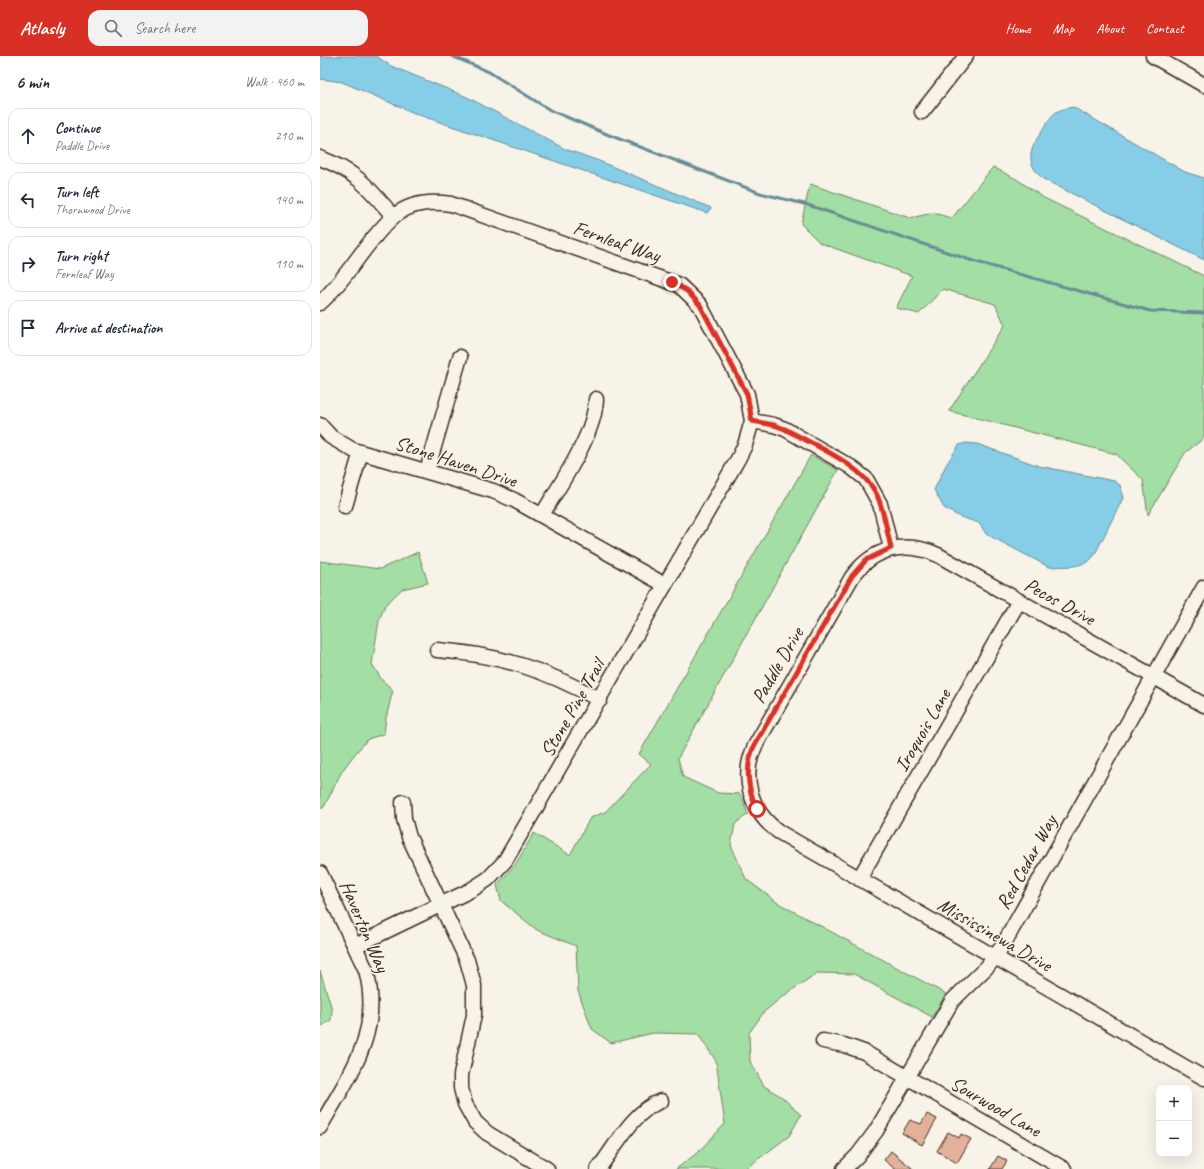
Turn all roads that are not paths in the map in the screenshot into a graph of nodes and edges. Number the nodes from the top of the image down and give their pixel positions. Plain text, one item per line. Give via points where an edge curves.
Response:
1 (966, 56) edge
2 (1153, 56) edge
3 (1204, 85) edge
4 (922, 112) dead end
5 (320, 158) edge
6 (393, 216) junction
7 (320, 303) edge
8 (460, 357) dead end
9 (596, 399) dead end
10 (752, 421) junction
11 (320, 425) edge
12 (361, 452) junction
13 (427, 471) junction
14 (345, 506) dead end
15 (542, 515) junction
16 (891, 548) junction
17 (665, 585) junction
18 (1204, 587) edge
19 (1019, 601) junction
20 (437, 650) dead end
21 (1153, 677) junction
22 (600, 700) junction
23 (1204, 705) edge
24 (403, 802) dead end
25 (767, 823) joint
26 (320, 873) edge
27 (859, 879) junction
28 (440, 905) junction
29 (355, 946) junction
30 (995, 957) junction
31 (823, 1041) dead end
32 (908, 1078) junction
33 (1204, 1078) edge
34 (662, 1101) dead end
35 (325, 1106) edge
36 (320, 1127) edge
37 (547, 1169) edge
38 (598, 1169) edge
39 (844, 1169) edge
40 (1064, 1169) edge

1 - 4 street
2 - 3 street
5 - 6 street via 360,179
6 - 7 street
6 - 10 street, Fernleaf Way via 423,203 451,204 679,285 700,305 747,394
8 - 13 street
9 - 15 street via 594,417 588,434
10 - 16 street via 785,429 851,467 866,479 880,504
10 - 17 street, Stone Pine Trail via 738,459
11 - 12 street, Stone Haven Drive via 341,444
12 - 13 street, Stone Haven Drive
12 - 14 street
13 - 15 street, Stone Haven Drive via 493,491
15 - 17 street, Stone Haven Drive
16 - 19 street, Pecos Drive via 910,547 930,552
16 - 25 street, Paddle Drive via 866,560 852,576 752,752 748,774 749,789 757,809
17 - 22 street, Stone Pine Trail
18 - 21 street, Red Cedar Way
19 - 21 street, Pecos Drive
19 - 27 street, Iroquois Lane
20 - 22 street via 481,655 516,663 559,679
21 - 23 street, Pecos Drive
21 - 30 street, Red Cedar Way
22 - 28 street, Stone Pine Trail via 506,861 481,884
24 - 28 street via 409,837
25 - 27 street, Mississinewa Drive
26 - 29 street, Haverton Way
27 - 30 street, Mississinewa Drive
28 - 29 street, Stone Pine Trail
28 - 37 street via 467,960 474,985 474,1014 461,1075 465,1104 475,1122 487,1133
29 - 35 street, Haverton Way via 370,986 370,1025 362,1049
30 - 32 street, Red Cedar Way via 952,1001
30 - 33 street, Mississinewa Drive
31 - 32 street, Sourwood Lane via 844,1044 864,1052
32 - 39 street, Red Cedar Way via 871,1140
32 - 40 street, Sourwood Lane
34 - 38 street via 649,1107 634,1121
35 - 36 street, Haverton Way

